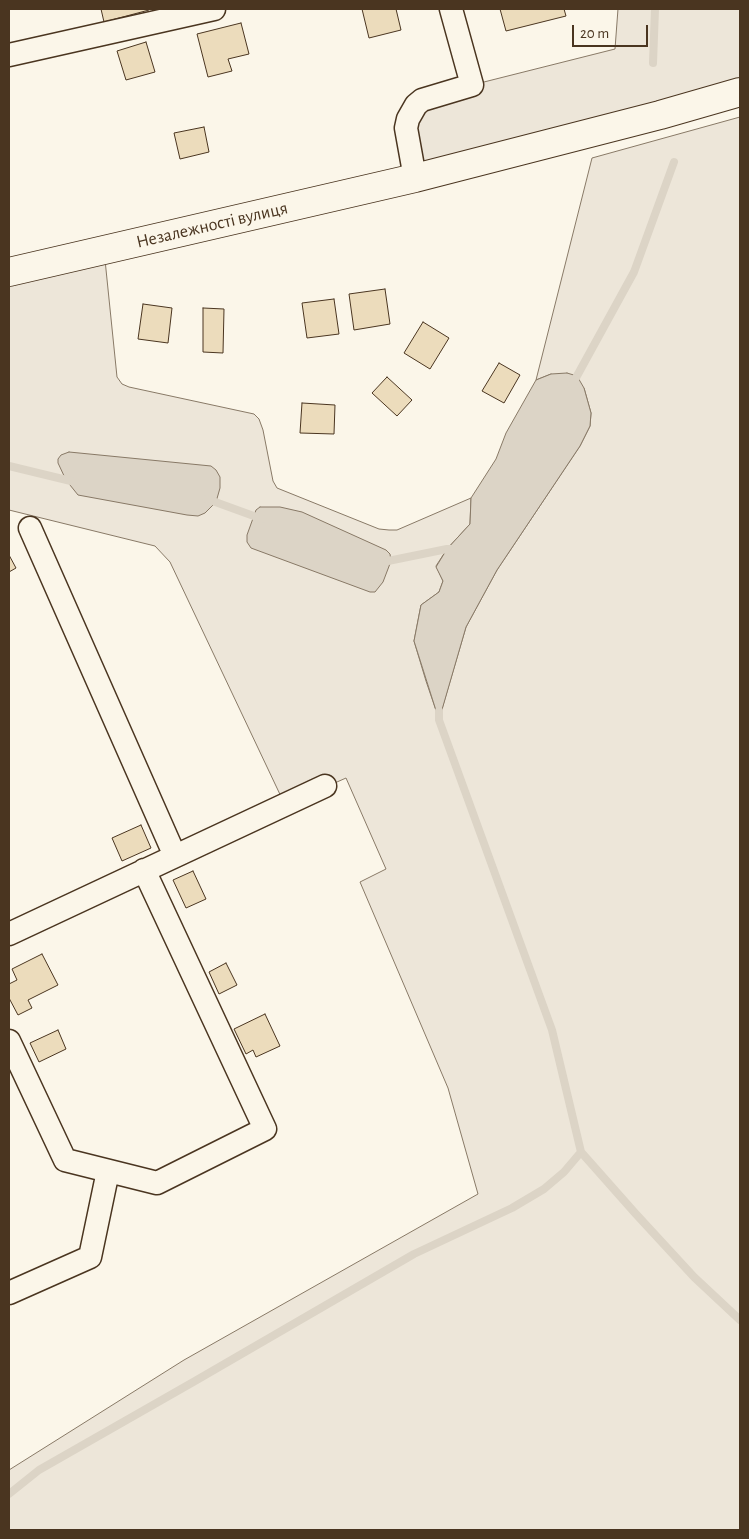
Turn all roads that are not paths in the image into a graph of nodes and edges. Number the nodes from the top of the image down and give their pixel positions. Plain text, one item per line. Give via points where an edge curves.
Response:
1 (214, 9) edge
2 (451, 9) edge
3 (170, 14) edge
4 (9, 55) edge
5 (740, 92) edge
6 (415, 178) junction
7 (9, 272) edge
8 (30, 528) dead end
9 (325, 786) dead end
10 (175, 856) junction
11 (144, 870) junction
12 (9, 934) edge
13 (9, 1041) edge
14 (108, 1171) junction
15 (9, 1293) edge

1 - 3 street
2 - 6 street via 472,85 422,100 411,112 406,128
3 - 4 street
5 - 6 main road
6 - 7 street, Незалежності вулиця
8 - 10 street
9 - 10 street
10 - 11 street
11 - 12 street
11 - 14 street via 265,1129 157,1183
13 - 14 street via 65,1160
14 - 15 street via 90,1257

